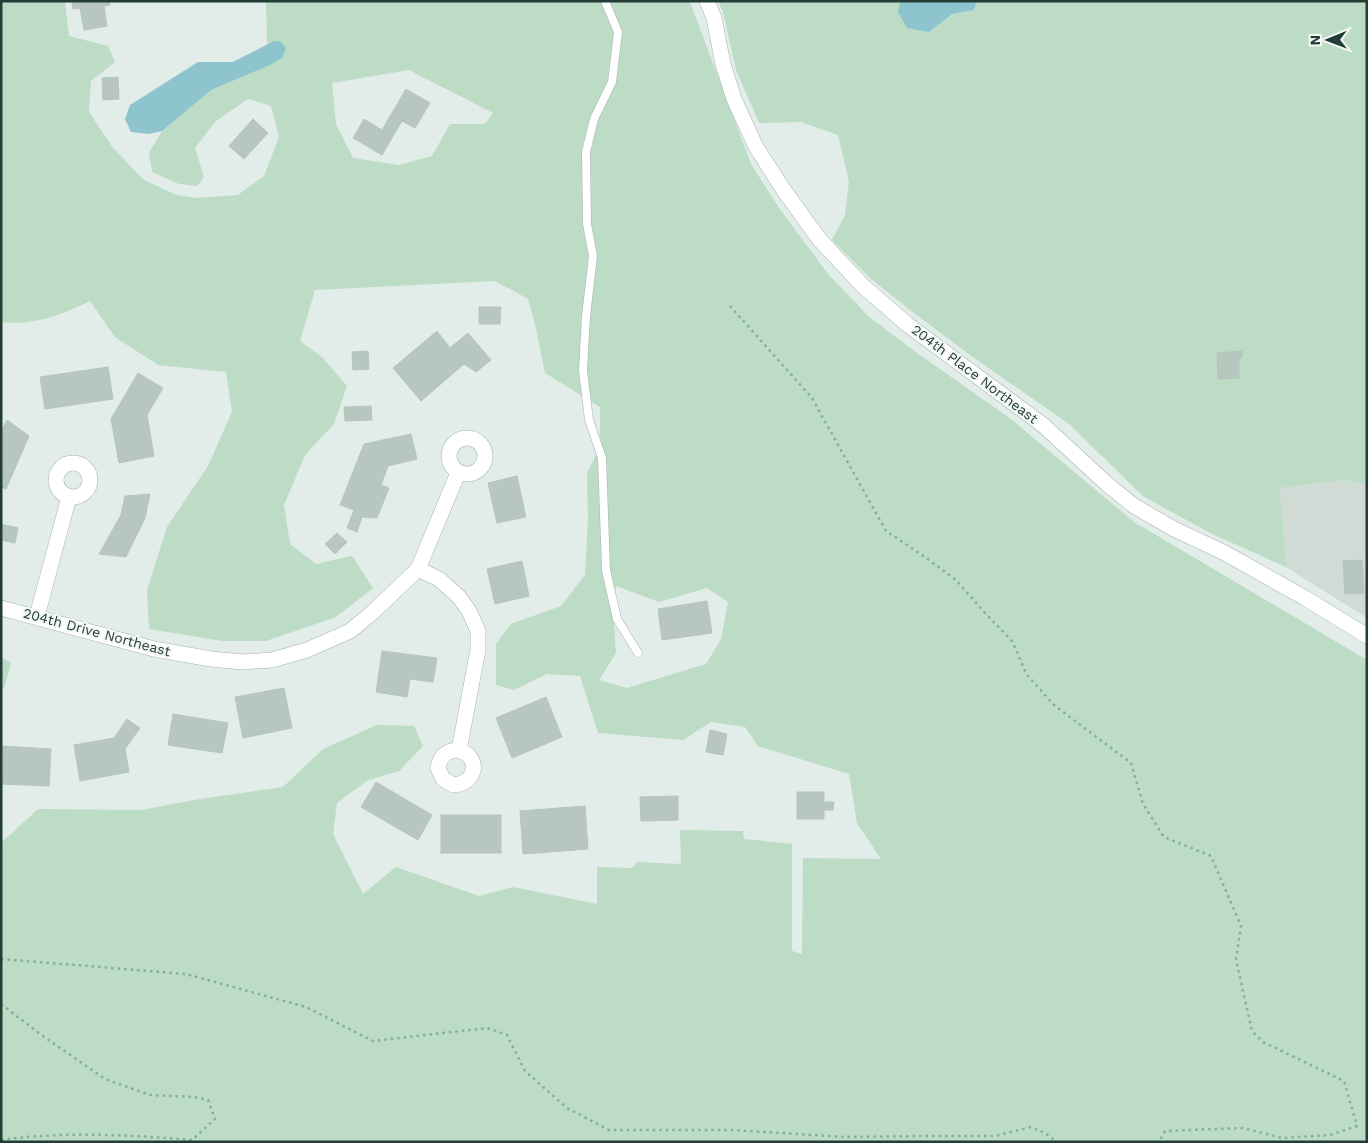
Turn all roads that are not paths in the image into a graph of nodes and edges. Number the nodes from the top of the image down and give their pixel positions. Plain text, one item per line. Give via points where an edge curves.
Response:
1 (605, 1) edge
2 (707, 1) edge
3 (458, 472) dead end
4 (69, 497) dead end
5 (418, 569) junction
6 (1, 608) edge
7 (37, 616) junction
8 (1367, 636) edge
9 (638, 653) dead end
10 (459, 750) dead end

1 - 9 lane via 618,32 612,82 594,118 586,152 587,224 593,256 584,371 589,420 602,458 606,570 617,619
2 - 8 street, 204th Place Northeast via 734,99 756,147 819,239 863,286 908,325 1043,425 1134,506 1225,553
3 - 5 street, 204th Drive Northeast
4 - 7 street
5 - 7 street, 204th Drive Northeast via 350,630 307,650 272,660 242,662 154,649
5 - 10 street via 439,579 458,597 478,631 478,650
6 - 7 street, 204th Drive Northeast

